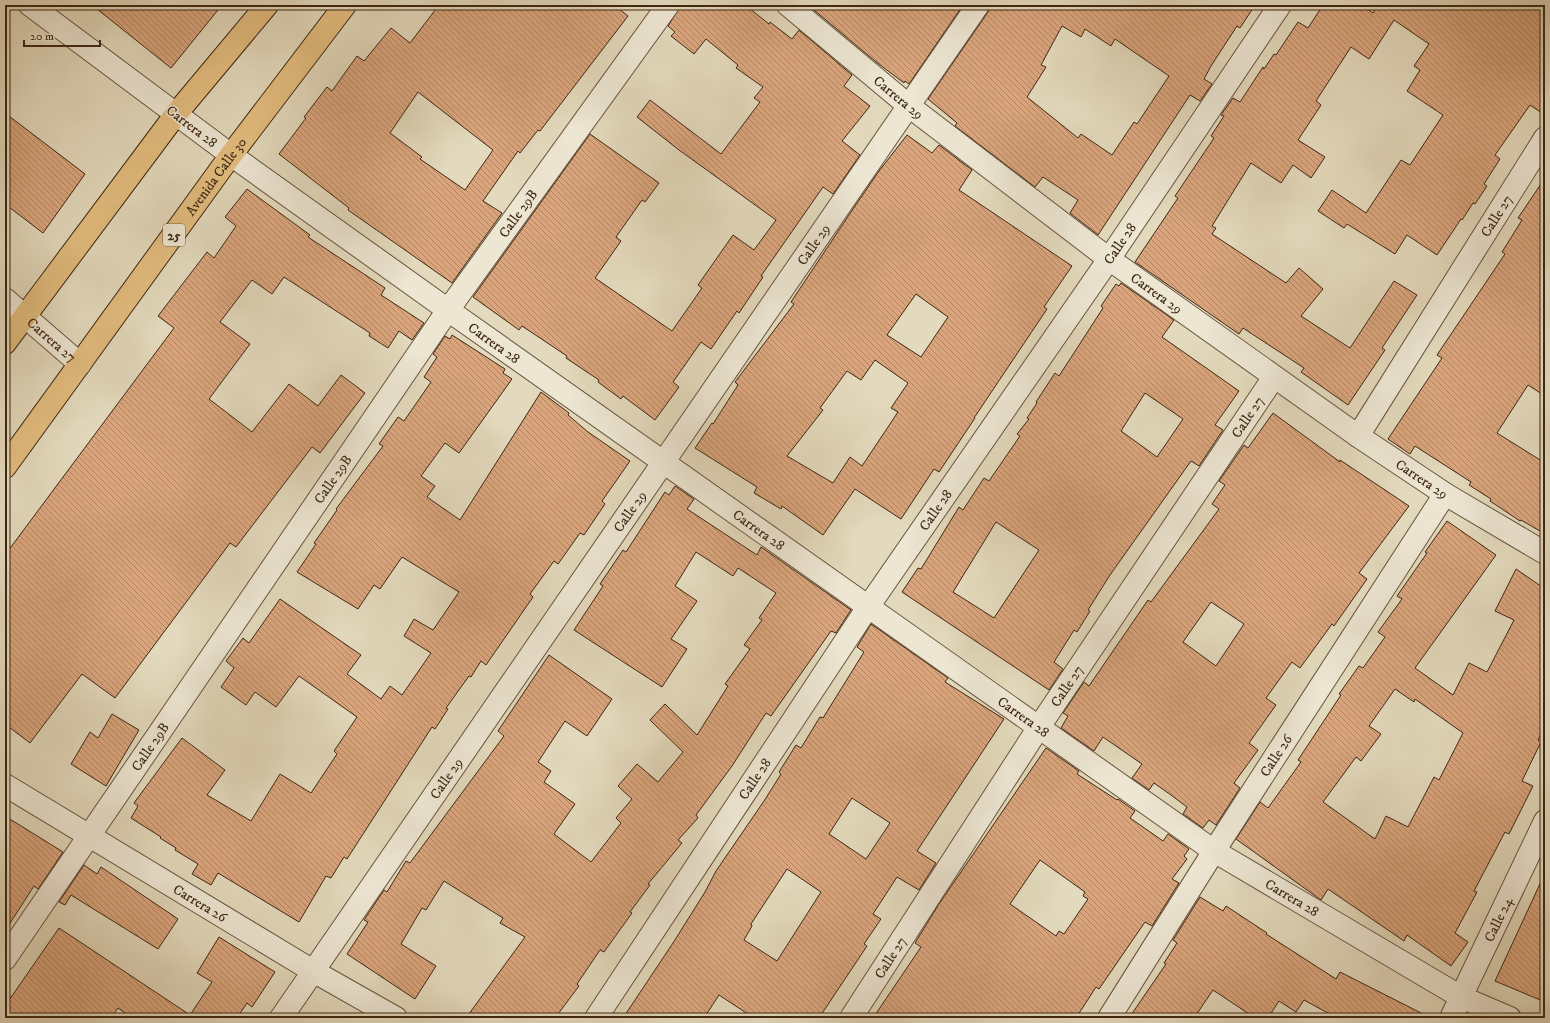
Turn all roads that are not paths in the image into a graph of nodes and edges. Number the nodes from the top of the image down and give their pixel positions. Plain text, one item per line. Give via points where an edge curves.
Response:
1 (30, 5) edge
2 (267, 5) edge
3 (345, 5) edge
4 (668, 5) edge
5 (788, 5) edge
6 (978, 5) edge
7 (1280, 5) edge
8 (909, 106) junction
9 (176, 114) junction
10 (1545, 138) edge
11 (231, 155) junction
12 (1109, 259) junction
13 (5, 299) edge
14 (448, 310) junction
15 (24, 315) junction
16 (5, 343) edge
17 (80, 364) junction
18 (1274, 377) junction
19 (1358, 436) junction
20 (663, 462) junction
21 (5, 467) edge
22 (1445, 494) junction
23 (1545, 553) edge
24 (868, 607) junction
25 (1039, 727) junction
26 (5, 784) edge
27 (1545, 821) edge
28 (89, 836) junction
29 (1214, 851) junction
30 (5, 959) edge
31 (313, 971) junction
32 (1461, 997) junction
33 (281, 1018) edge
34 (396, 1018) edge
35 (596, 1018) edge
36 (850, 1018) edge
37 (1109, 1018) edge
38 (1451, 1018) edge
39 (1510, 1018) edge

1 - 9 street, Carrera 28
2 - 9 highway
3 - 11 highway, Avenida Calle 30 / 25
4 - 14 street, Calle 29B
5 - 8 street, Carrera 29
6 - 8 street, Calle 29
7 - 12 street, Calle 28
8 - 12 street, Carrera 29
8 - 20 street, Calle 29
9 - 11 street, Carrera 28
9 - 15 highway
10 - 19 street, Calle 27
11 - 14 street, Carrera 28
11 - 17 highway, Avenida Calle 30 / 25
12 - 18 street, Carrera 29
12 - 24 street, Calle 28
13 - 15 street, Carrera 27
14 - 20 street, Carrera 28
14 - 28 street, Calle 29B
15 - 16 highway
15 - 17 street, Carrera 27
17 - 21 highway, Avenida Calle 30 / 25
18 - 19 street, Carrera 29
18 - 25 street, Calle 27
19 - 22 street, Carrera 29
20 - 24 street, Carrera 28
20 - 31 street, Calle 29
22 - 23 street, Carrera 29
22 - 29 street, Calle 26
24 - 25 street, Carrera 28
24 - 35 street, Calle 28
25 - 29 street, Carrera 28
25 - 36 street, Calle 27
26 - 28 street, Carrera 26
27 - 32 street, Calle 24
28 - 30 street, Calle 29B
28 - 31 street, Carrera 26
29 - 32 street, Carrera 28
29 - 37 street, Calle 26
31 - 33 street, Calle 29
31 - 34 street, Carrera 26
32 - 38 street, Calle 24
32 - 39 street, Carrera 28

